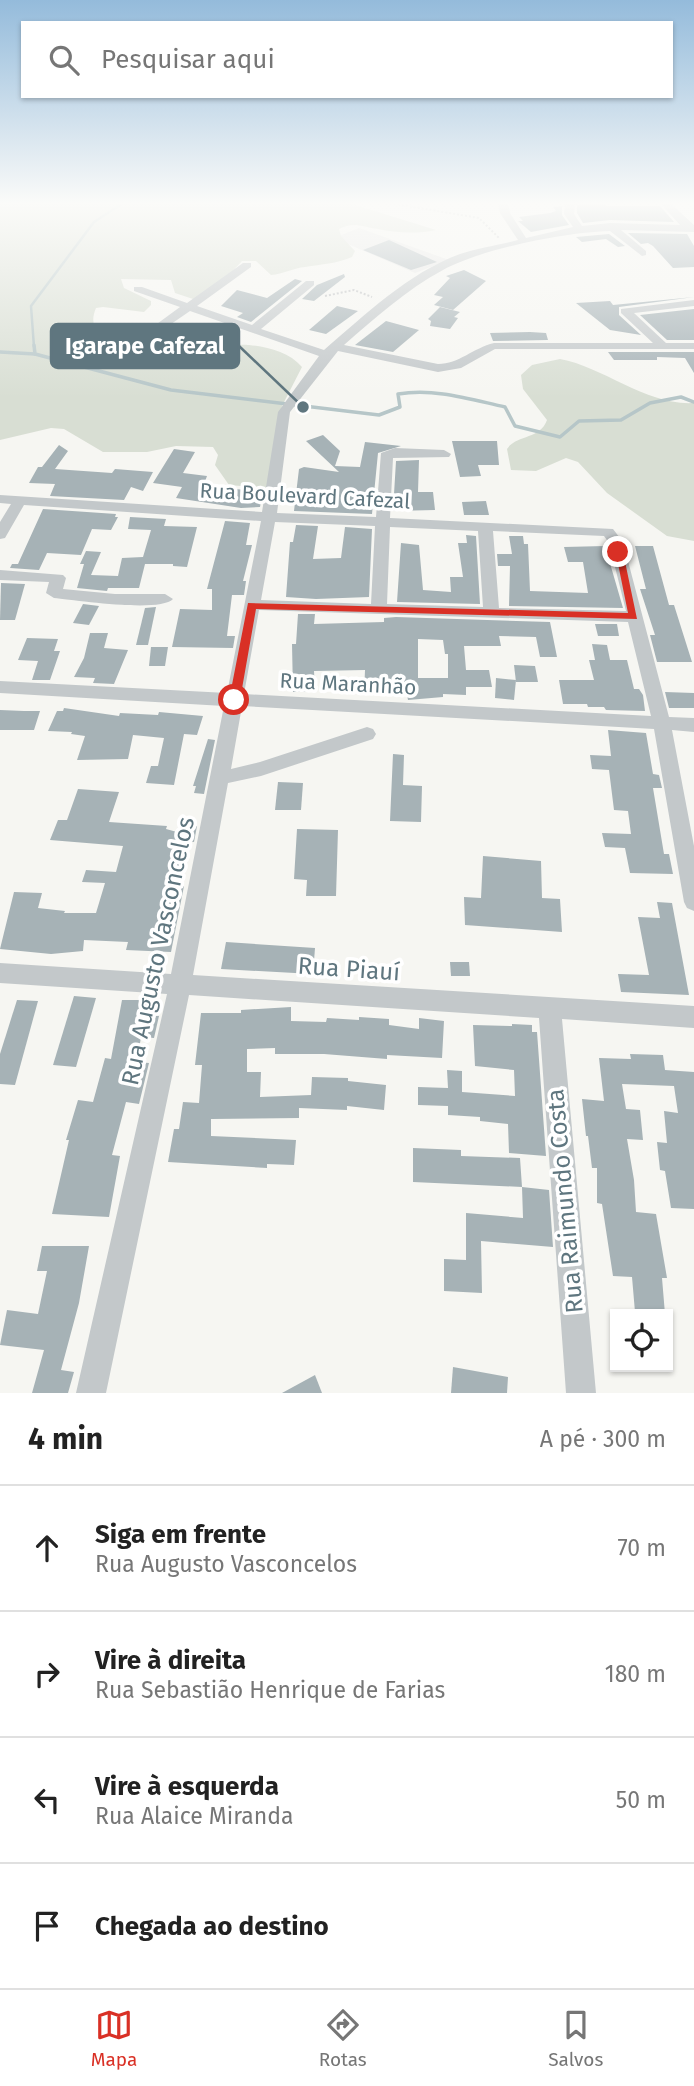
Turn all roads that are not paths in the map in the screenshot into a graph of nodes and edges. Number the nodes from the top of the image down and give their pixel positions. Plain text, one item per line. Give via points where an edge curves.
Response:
1 (243, 268) edge
2 (438, 268) edge
3 (310, 283) dead end
4 (138, 289) dead end
5 (694, 303) edge
6 (190, 306) junction
7 (254, 329) junction
8 (154, 331) dead end
9 (662, 345) junction
10 (694, 346) edge
11 (331, 351) junction
12 (444, 454) dead end
13 (0, 499) edge
14 (20, 500) junction
15 (270, 517) junction
16 (382, 522) junction
17 (485, 525) junction
18 (0, 535) edge
19 (0, 575) edge
20 (165, 599) dead end
21 (251, 605) junction
22 (379, 610) junction
23 (491, 612) junction
24 (634, 617) junction
25 (0, 687) edge
26 (234, 700) junction
27 (662, 724) junction
28 (694, 725) edge
29 (367, 734) dead end
30 (220, 778) junction
31 (694, 902) edge
32 (0, 973) edge
33 (180, 985) junction
34 (550, 1009) junction
35 (694, 1017) edge
36 (91, 1393) edge
37 (581, 1393) edge

1 - 6 street
2 - 11 street via 385,303
3 - 7 street
4 - 6 street
5 - 9 street via 626,310
6 - 7 street
6 - 8 street
7 - 11 street
9 - 10 street
9 - 11 street via 494,346 482,348 458,368
11 - 15 street, Rua Augusto Vasconcelos via 284,412
12 - 16 street via 388,453
13 - 14 street, Rua Boulevard Cafezal
14 - 15 street, Rua Boulevard Cafezal
14 - 18 street
15 - 16 street, Rua Boulevard Cafezal
15 - 21 street, Rua Augusto Vasconcelos
16 - 17 street, Rua Boulevard Cafezal
16 - 22 street
17 - 23 street
17 - 24 street, Rua Boulevard Cafezal via 608,532 616,542
19 - 20 street via 58,578 54,593 115,600
21 - 22 street
21 - 26 street, Rua Augusto Vasconcelos
22 - 23 street
23 - 24 street
24 - 27 street
25 - 26 street, Rua Maranhão
26 - 27 street, Rua Maranhão
26 - 30 street, Rua Augusto Vasconcelos
27 - 28 street, Rua Maranhão
27 - 31 street
29 - 30 street
30 - 33 street, Rua Augusto Vasconcelos
32 - 33 street, Rua Piauí
33 - 34 street, Rua Piauí
33 - 36 street, Rua Augusto Vasconcelos
34 - 35 street, Rua Piauí
34 - 37 street, Rua Raimundo Costa

